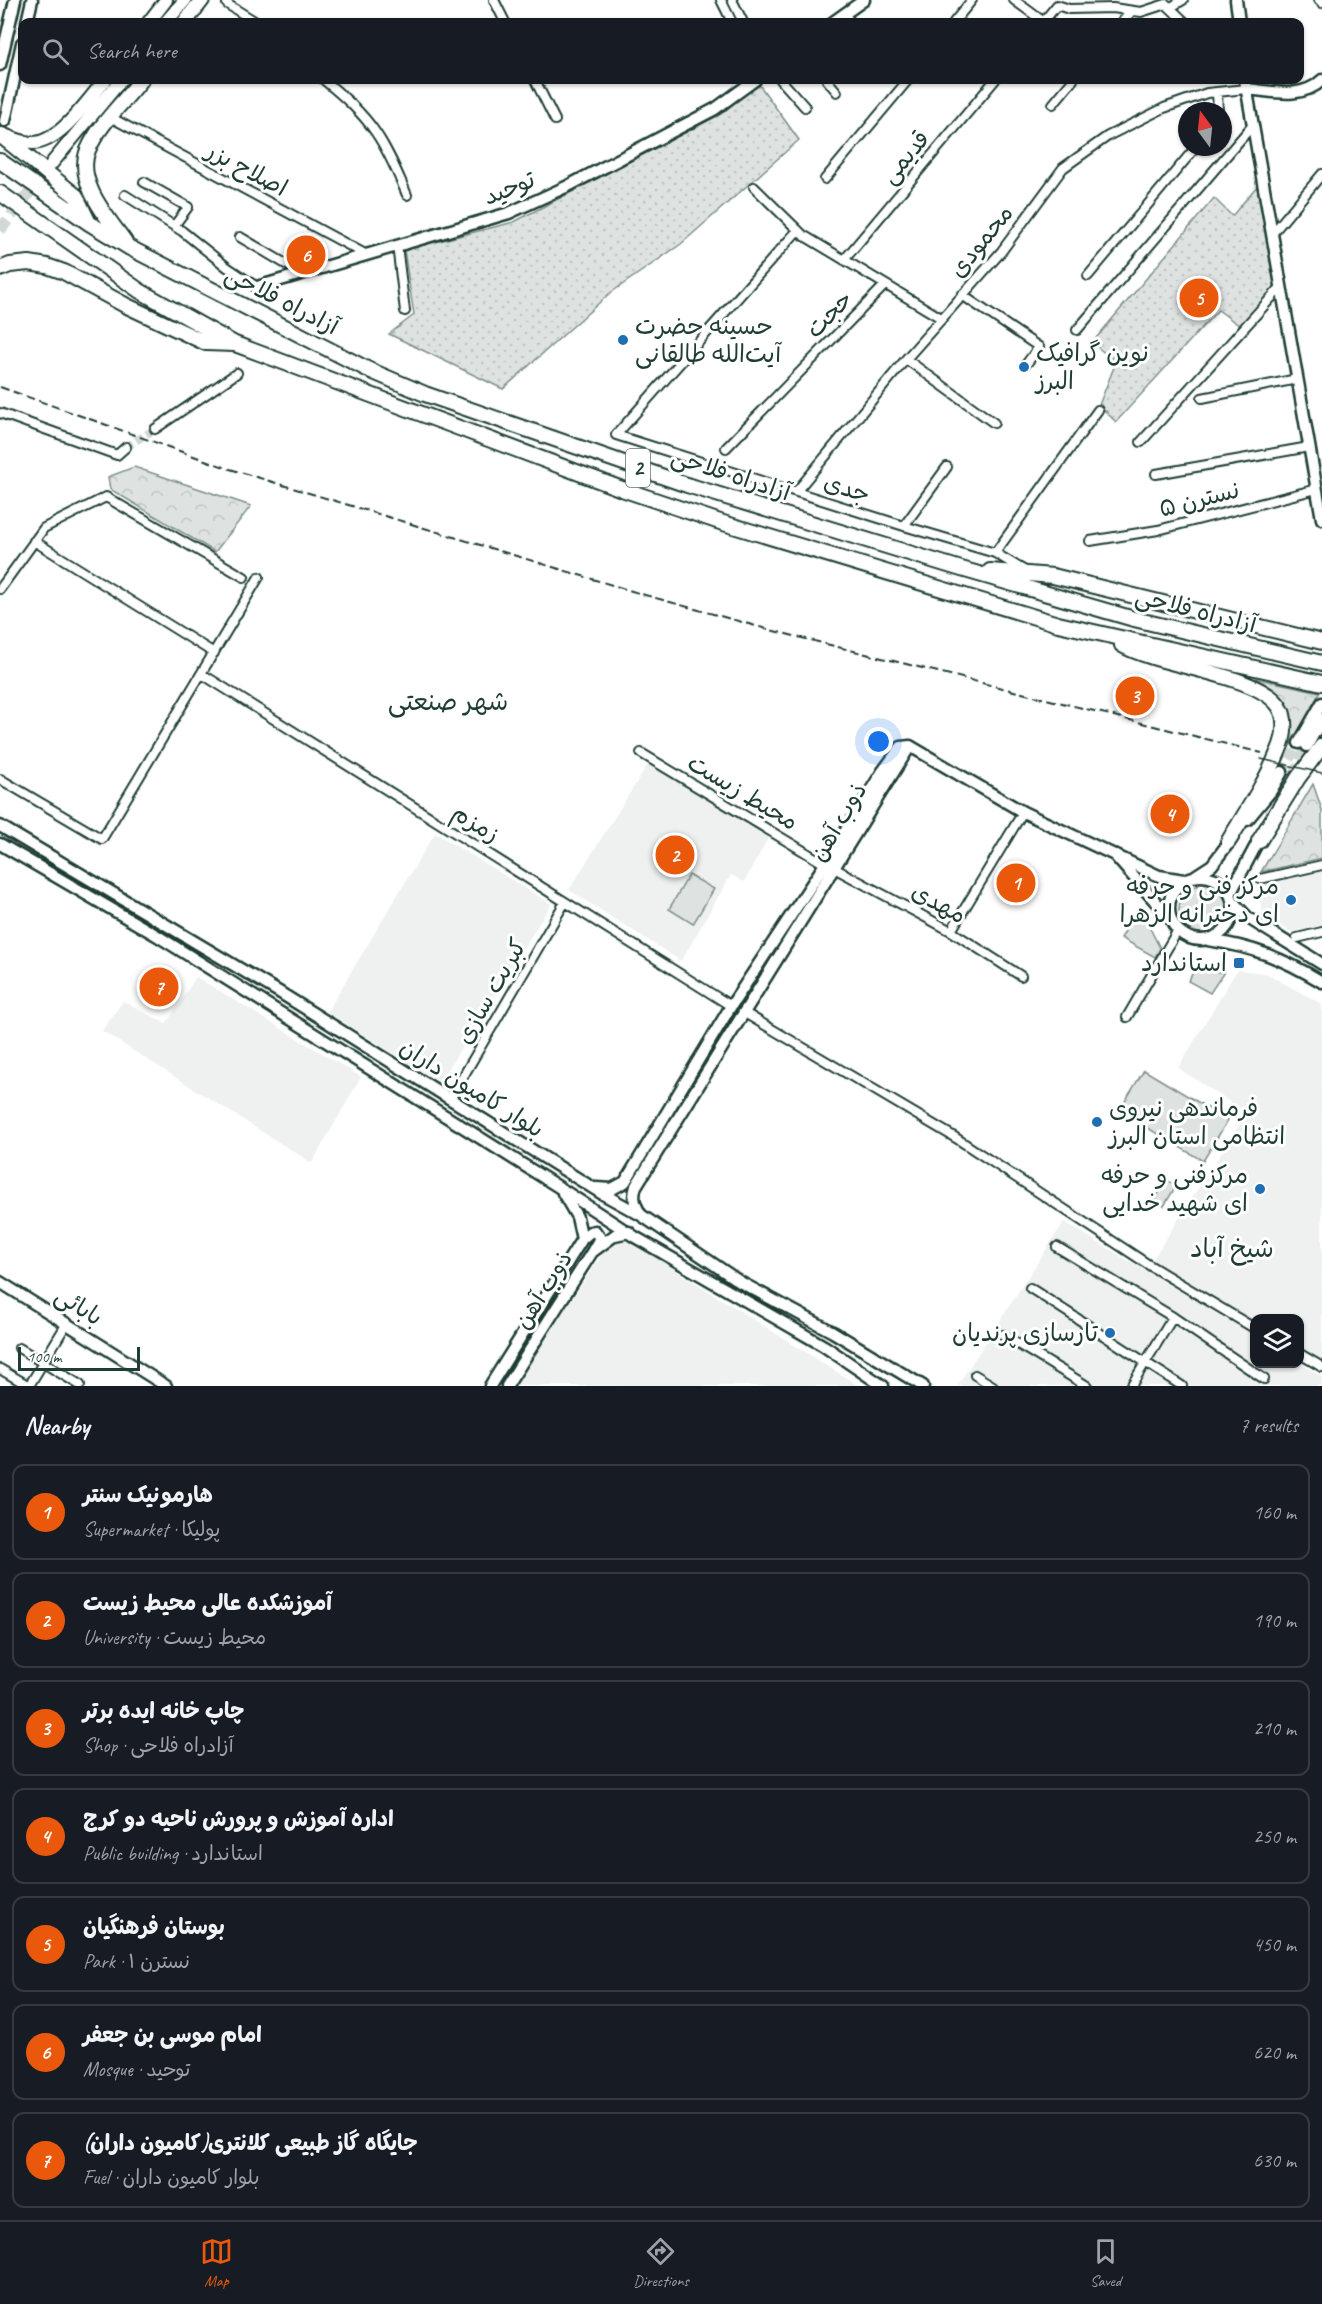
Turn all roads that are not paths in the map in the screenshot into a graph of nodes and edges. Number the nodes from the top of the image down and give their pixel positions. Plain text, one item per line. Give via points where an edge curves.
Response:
1 (15, 0) edge
2 (32, 0) edge
3 (166, 0) edge
4 (185, 0) edge
5 (202, 0) edge
6 (494, 0) edge
7 (721, 0) edge
8 (732, 0) edge
9 (864, 0) edge
10 (972, 0) edge
11 (1014, 0) edge
12 (1183, 0) edge
13 (1236, 0) edge
14 (227, 4) dead end
15 (1171, 7) junction
16 (1132, 11) junction
17 (28, 18) edge
18 (152, 18) edge
19 (169, 18) edge
20 (188, 18) edge
21 (250, 18) edge
22 (503, 18) edge
23 (730, 18) edge
24 (741, 18) edge
25 (848, 18) edge
26 (957, 18) edge
27 (1038, 18) edge
28 (1046, 18) edge
29 (1126, 18) edge
30 (1181, 18) edge
31 (1238, 18) edge
32 (18, 60) edge
33 (0, 65) edge
34 (102, 84) edge
35 (118, 84) edge
36 (138, 84) edge
37 (329, 84) edge
38 (537, 84) edge
39 (749, 84) edge
40 (785, 84) edge
41 (830, 84) edge
42 (905, 84) edge
43 (992, 84) edge
44 (1070, 84) edge
45 (1245, 84) edge
46 (1321, 84) edge
47 (837, 92) dead end
48 (1217, 92) junction
49 (1218, 102) edge
50 (1053, 104) dead end
51 (805, 107) dead end
52 (110, 117) junction
53 (555, 120) dead end
54 (1252, 126) junction
55 (2, 130) edge
56 (1188, 156) edge
57 (0, 161) edge
58 (52, 163) tunnel mouth
59 (1322, 174) edge
60 (825, 179) dead end
61 (144, 182) dead end
62 (754, 187) dead end
63 (0, 193) edge
64 (125, 195) dead end
65 (406, 195) dead end
66 (89, 223) junction
67 (174, 226) junction
68 (798, 230) junction
69 (1272, 234) junction
70 (240, 237) dead end
71 (398, 245) junction
72 (130, 248) junction
73 (365, 254) junction
74 (844, 260) junction
75 (0, 269) edge
76 (301, 273) junction
77 (1088, 276) dead end
78 (885, 285) junction
79 (257, 287) joint
80 (1281, 287) junction
81 (962, 295) junction
82 (405, 311) dead end
83 (941, 318) junction
84 (1077, 330) dead end
85 (235, 344) junction
86 (906, 359) junction
87 (1027, 363) dead end
88 (237, 373) dead end
89 (1297, 379) junction
90 (1202, 398) dead end
91 (1098, 410) dead end
92 (0, 413) edge
93 (994, 423) dead end
94 (155, 429) tunnel mouth
95 (1141, 442) dead end
96 (126, 447) tunnel mouth
97 (1309, 447) junction
98 (726, 448) dead end
99 (947, 467) dead end
100 (1156, 474) dead end
101 (1317, 489) junction
102 (796, 492) junction
103 (1322, 519) edge
104 (904, 526) junction
105 (34, 541) junction
106 (1090, 542) dead end
107 (995, 552) junction
108 (958, 568) junction
109 (1029, 574) junction
110 (244, 577) dead end
111 (260, 577) dead end
112 (0, 589) edge
113 (1105, 636) junction
114 (1322, 642) edge
115 (214, 653) junction
116 (1322, 663) edge
117 (202, 674) junction
118 (1322, 683) edge
119 (1322, 703) edge
120 (1322, 719) edge
121 (1322, 746) edge
122 (641, 753) dead end
123 (1282, 772) tunnel mouth
124 (1294, 774) tunnel mouth
125 (0, 779) edge
126 (1023, 812) junction
127 (0, 826) edge
128 (1259, 841) junction
129 (1228, 842) junction
130 (0, 844) edge
131 (1113, 853) junction
132 (1322, 865) edge
133 (830, 866) junction
134 (1195, 876) junction
135 (1260, 879) dead end
136 (1184, 880) junction
137 (1231, 897) junction
138 (565, 902) junction
139 (1170, 919) junction
140 (1178, 930) junction
141 (951, 931) junction
142 (1322, 932) edge
143 (1297, 938) dead end
144 (1205, 940) junction
145 (1322, 964) edge
146 (1021, 976) dead end
147 (1322, 982) edge
148 (731, 1006) junction
149 (743, 1012) junction
150 (1126, 1017) dead end
151 (450, 1099) junction
152 (485, 1122) junction
153 (475, 1135) junction
154 (557, 1186) junction
155 (590, 1187) junction
156 (641, 1215) junction
157 (629, 1232) junction
158 (582, 1239) junction
159 (1057, 1247) dead end
160 (592, 1252) junction
161 (0, 1282) edge
162 (1030, 1288) dead end
163 (1173, 1317) junction
164 (67, 1323) junction
165 (1250, 1326) edge
166 (1003, 1335) dead end
167 (19, 1348) dead end
168 (1304, 1357) edge
169 (44, 1362) junction
170 (1146, 1362) junction
171 (1322, 1367) edge
172 (0, 1369) edge
173 (975, 1375) dead end
174 (1264, 1378) dead end
175 (80, 1385) edge
176 (29, 1386) edge
177 (166, 1386) edge
178 (490, 1386) edge
179 (507, 1386) edge
180 (883, 1386) edge
181 (922, 1386) edge
182 (993, 1386) edge
183 (1087, 1386) edge
184 (1131, 1386) edge
185 (1182, 1386) edge

1 - 33 main road
2 - 17 main road
3 - 18 main road
4 - 19 main road
5 - 20 highway
6 - 22 street
7 - 23 street
8 - 24 street
9 - 25 main road
10 - 26 street
11 - 27 street
12 - 15 street
13 - 31 main road
14 - 21 street
15 - 16 street via 1166,4
15 - 30 street
16 - 28 street via 1069,9 1057,5
16 - 29 street
32 - 55 main road
34 - 55 main road via 52,137 34,143 20,141
35 - 58 main road
36 - 52 highway
37 - 65 street via 377,134
38 - 53 street
39 - 71 main road, توحید via 715,109 568,186 509,213
40 - 51 street
41 - 47 street
42 - 60 street
43 - 74 street, قدیمی
44 - 50 street
45 - 46 main road via 1299,93
45 - 48 street, محمودی
45 - 54 main road
48 - 49 street
48 - 81 street, محمودی via 1133,122 1063,168 1001,252
52 - 72 highway via 87,151 88,183
52 - 73 street, اصلاح بزر
54 - 69 main road
54 - 84 street
55 - 66 highway via 76,196
56 - 77 street
57 - 66 highway, آزادراه فلاحی / 2
59 - 69 street
61 - 67 street via 192,209
62 - 68 street
63 - 85 highway, آزادراه فلاحی / 2 via 140,291
64 - 67 street
66 - 72 highway, آزادراه فلاحی / 2
67 - 79 street
68 - 74 street
68 - 102 street, جدی via 616,435
69 - 80 main road
70 - 76 street
71 - 73 main road, توحید
71 - 82 street
72 - 108 highway, آزادراه فلاحی / 2 via 369,370 425,394 687,485
73 - 76 main road, توحید
74 - 78 street
75 - 85 highway via 29,263 47,267 73,276 206,344
76 - 79 main road, توحید
78 - 83 street
78 - 98 street, حجت
80 - 89 main road
80 - 95 street
81 - 83 street, محمودی
81 - 87 street via 1039,347
83 - 86 street, محمودی
85 - 113 highway, آزادراه فلاحی / 2 via 720,522
86 - 93 street
86 - 102 street, محمودی
88 - 94 street
89 - 90 street
89 - 97 main road
91 - 107 street
92 - 96 street via 117,455
97 - 100 street
97 - 101 main road
99 - 104 street
101 - 103 main road
101 - 106 street, نسترن ۵ via 1158,530
102 - 104 street, جدی
104 - 107 street, جدی
105 - 110 street via 44,528 106,497
105 - 112 street
105 - 115 street
107 - 109 street, جدی
108 - 109 highway
108 - 116 highway, آزادراه فلاحی / 2 via 1134,619
109 - 114 highway via 1053,576
111 - 115 street
113 - 118 highway, آزادراه فلاحی / 2
113 - 129 highway via 1131,651 1244,682 1279,705 1285,720 1280,748
115 - 117 street
117 - 125 street via 102,839
117 - 138 street, زمزم
119 - 120 main road via 1303,745
121 - 128 highway
122 - 133 street, محیط زیست
123 - 129 main road
124 - 128 main road
126 - 131 main road
126 - 133 main road, ذوب آهن via 910,746
126 - 141 street
127 - 151 main road, بلوار کامیون داران
128 - 137 main road
129 - 134 main road via 1212,865
130 - 153 main road, بلوار کامیون داران via 185,953
131 - 136 main road via 1159,876
131 - 139 main road
132 - 135 street
133 - 141 street, مهدی
133 - 148 main road, ذوب آهن
133 - 149 main road, ذوب آهن
134 - 136 main road
134 - 137 main road via 1216,879
136 - 139 main road via 1170,897
137 - 144 main road via 1230,922 1215,937
137 - 145 main road via 1248,918
138 - 148 street, زمزم
138 - 151 street, کبریت سازی
139 - 140 main road
140 - 144 main road
140 - 150 street
141 - 146 street, مهدی
142 - 143 street
144 - 147 main road via 1271,954
148 - 155 main road, ذوب آهن via 625,1182 612,1189
149 - 156 main road, ذوب آهن via 636,1186 633,1194
149 - 165 street via 956,1138 1149,1265
151 - 152 main road, بلوار کامیون داران
152 - 153 main road
152 - 155 main road, بلوار کامیون داران
153 - 154 main road, بلوار کامیون داران
154 - 157 main road, بلوار کامیون داران
154 - 158 main road via 577,1217
155 - 156 main road, بلوار کامیون داران
156 - 181 main road, بلوار کامیون داران via 740,1282
157 - 160 main road, ذوب آهن via 615,1235
157 - 180 main road, بلوار کامیون داران via 824,1346
158 - 160 main road via 590,1232 599,1234
158 - 178 main road, ذوب آهن
159 - 163 street
160 - 179 main road, ذوب آهن
161 - 164 main road, بابائی
162 - 170 street
163 - 170 street
163 - 174 street
164 - 169 street
164 - 177 main road, بابائی
166 - 183 street
167 - 169 street
168 - 171 street
169 - 175 street
169 - 176 street
170 - 184 street
170 - 185 street
172 - 176 street
173 - 182 street

